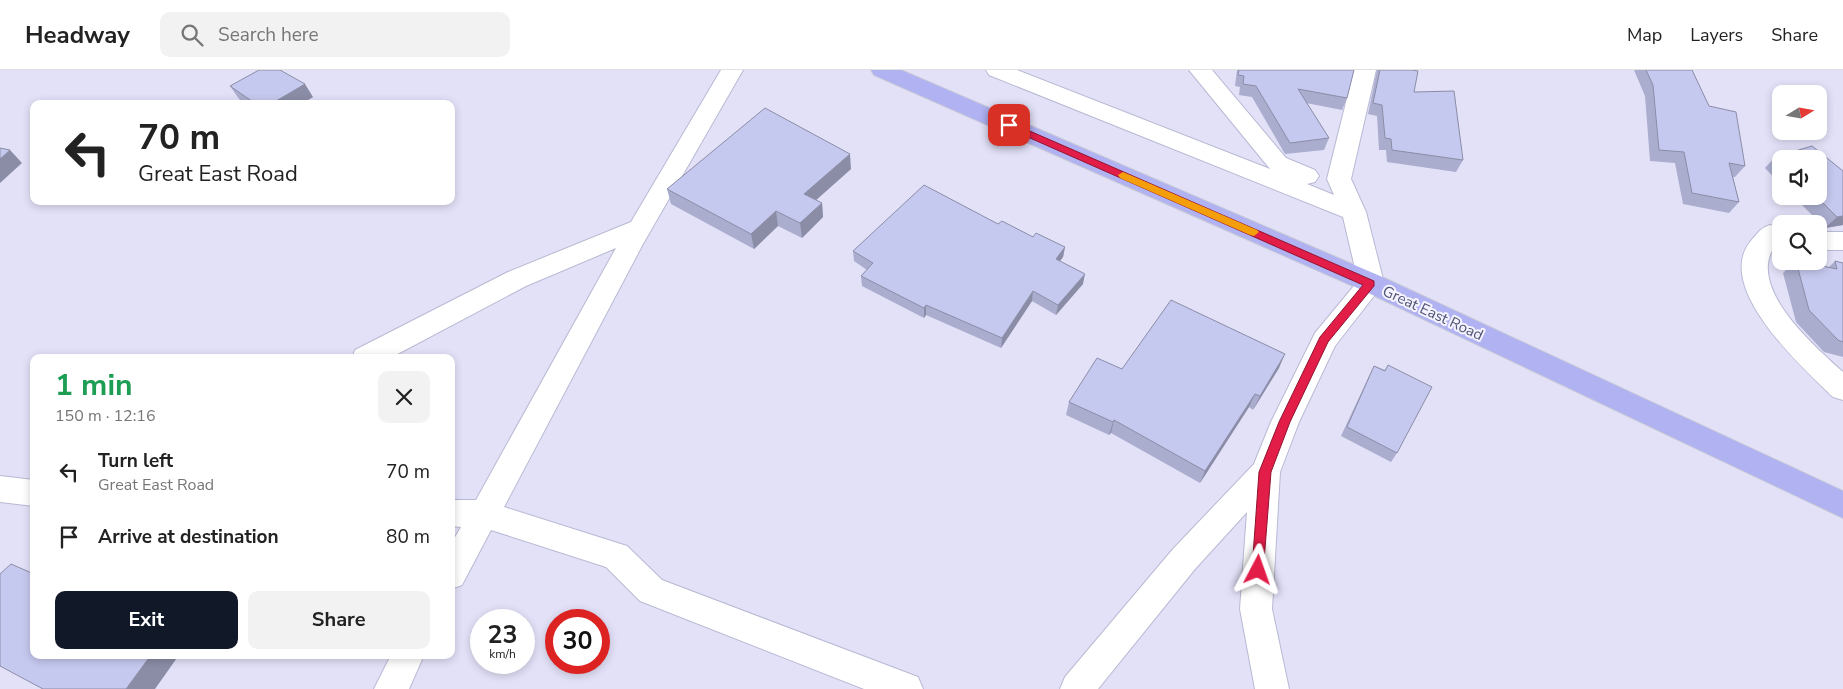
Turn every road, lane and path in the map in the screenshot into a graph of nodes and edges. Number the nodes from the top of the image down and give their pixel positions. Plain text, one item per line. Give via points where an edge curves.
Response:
1 (732, 70) edge
2 (882, 70) edge
3 (997, 70) edge
4 (1200, 70) edge
5 (1365, 70) edge
6 (1339, 179) junction
7 (1354, 212) junction
8 (640, 228) junction
9 (1772, 234) edge
10 (1827, 241) edge
11 (1843, 241) edge
12 (1371, 283) junction
13 (373, 354) edge
14 (1843, 389) edge
15 (1265, 472) junction
16 (1843, 505) edge
17 (455, 513) edge
18 (484, 514) junction
19 (455, 568) edge
20 (406, 659) edge
21 (391, 689) edge
22 (906, 689) edge
23 (1077, 689) edge
24 (1272, 689) edge

1 - 8 street
2 - 12 highway, Great East Road
3 - 7 street
4 - 6 street via 1278,164 1314,179
5 - 6 street
6 - 7 street
7 - 12 street
8 - 13 street via 516,279
8 - 18 street
9 - 14 street via 1760,242 1753,255 1756,284 1787,336
10 - 11 street
12 - 15 street via 1324,340
12 - 16 highway, Great East Road
15 - 23 street via 1184,558
15 - 24 street via 1256,609
17 - 18 street
18 - 19 street
18 - 22 street via 616,556 651,591
20 - 21 street

